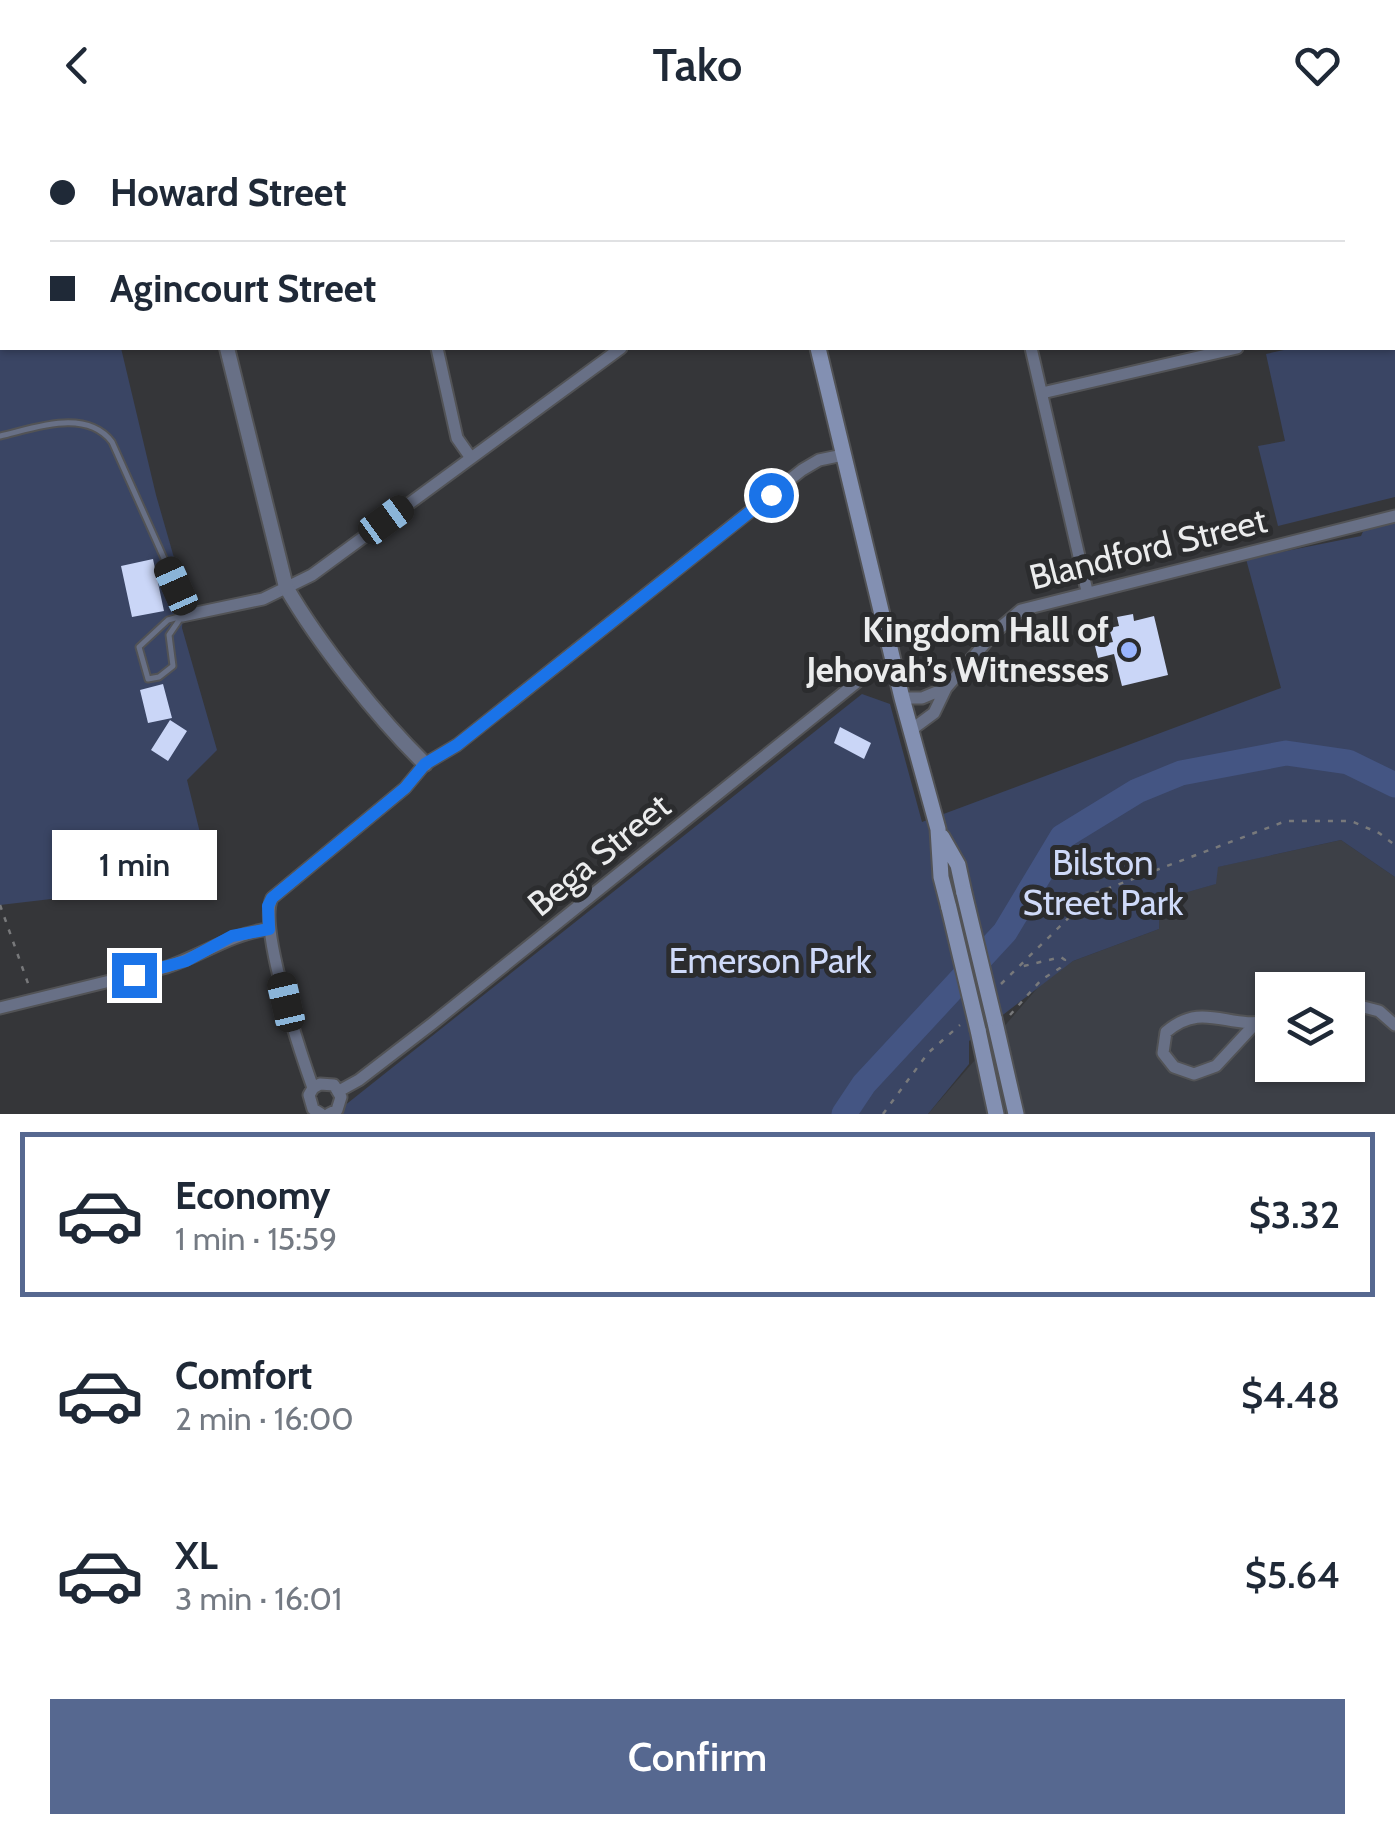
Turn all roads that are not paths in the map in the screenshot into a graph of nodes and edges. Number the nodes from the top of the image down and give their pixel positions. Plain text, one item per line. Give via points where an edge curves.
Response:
1 (227, 350) edge
2 (437, 350) edge
3 (619, 350) edge
4 (818, 350) edge
5 (1031, 350) edge
6 (1228, 350) edge
7 (1042, 393) junction
8 (0, 436) edge
9 (843, 455) junction
10 (470, 458) junction
11 (1395, 516) edge
12 (286, 588) junction
13 (1087, 591) junction
14 (186, 615) junction
15 (895, 667) junction
16 (946, 688) junction
17 (902, 698) junction
18 (911, 730) junction
19 (425, 764) junction
20 (938, 829) junction
21 (269, 929) junction
22 (1365, 1007) edge
23 (0, 1008) edge
24 (1395, 1024) edge
25 (1254, 1026) joint
26 (314, 1088) junction
27 (339, 1091) junction
28 (315, 1112) edge
29 (330, 1114) edge
30 (996, 1114) edge
31 (1016, 1114) edge

1 - 12 street
2 - 10 street via 458,438
3 - 10 street
4 - 9 main road
5 - 7 street
6 - 7 street
7 - 13 street
8 - 14 lane via 78,423 104,431
9 - 15 main road
9 - 19 street via 802,470
10 - 12 street
11 - 13 street, Blandford Street
12 - 14 street
12 - 19 street
13 - 16 street, Blandford Street via 1012,615
14 - 14 lane via 168,635 173,666 148,678 139,648 168,620
15 - 17 main road
15 - 27 street, Bega Street via 856,682
16 - 17 street
16 - 18 street, Blandford Street via 934,714
17 - 18 main road
18 - 20 main road
19 - 21 street via 292,880 268,906
20 - 30 main road, bridge via 941,877
20 - 31 main road, bridge via 958,865
21 - 23 street via 232,936 167,967
21 - 26 street
22 - 24 street
25 - 25 street via 1216,1066 1194,1074 1174,1068 1164,1053 1166,1032 1182,1019 1206,1016
26 - 27 street via 327,1083
26 - 28 street
27 - 29 street via 340,1104

